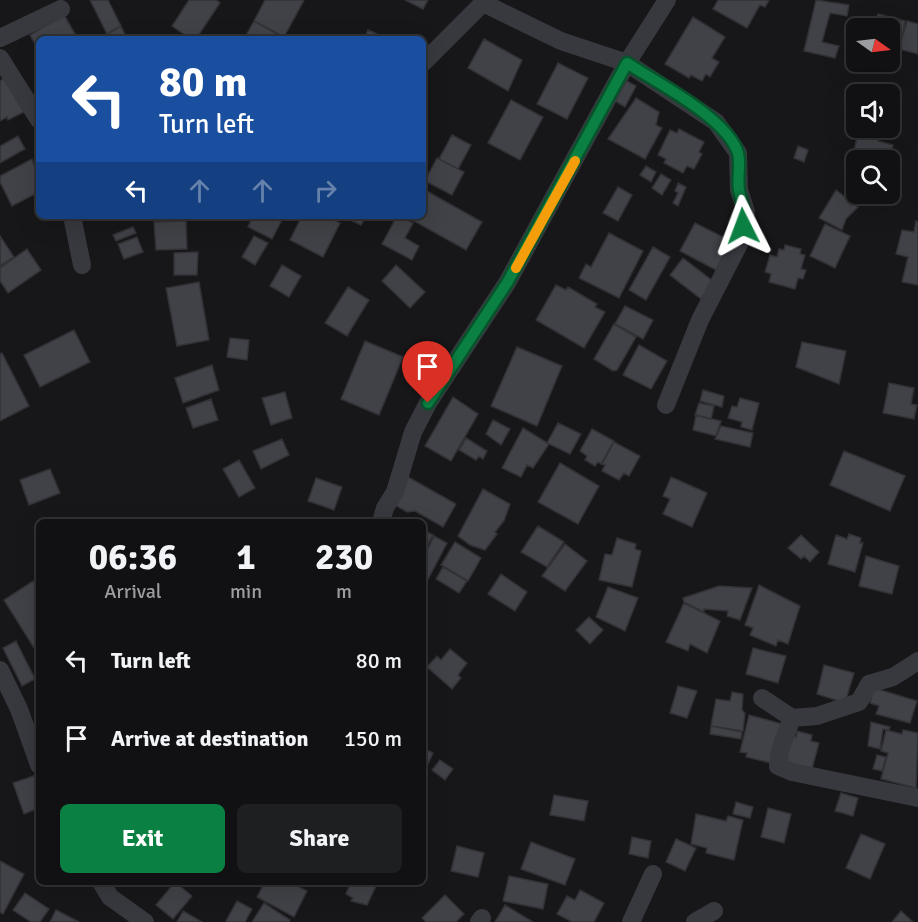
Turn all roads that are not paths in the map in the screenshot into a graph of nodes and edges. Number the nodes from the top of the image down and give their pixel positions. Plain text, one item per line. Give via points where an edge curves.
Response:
1 (668, 0) edge
2 (480, 2) edge
3 (61, 9) dead end
4 (0, 38) edge
5 (0, 58) edge
6 (426, 60) edge
7 (627, 63) junction
8 (36, 115) edge
9 (73, 219) edge
10 (82, 265) dead end
11 (666, 405) dead end
12 (382, 519) edge
13 (918, 661) edge
14 (0, 670) edge
15 (762, 698) dead end
16 (792, 718) junction
17 (36, 757) edge
18 (918, 798) edge
19 (653, 873) dead end
20 (103, 885) edge
21 (714, 911) dead end
22 (145, 922) edge
23 (631, 922) edge
24 (695, 922) edge

1 - 7 street
2 - 6 street
2 - 7 street via 577,48
3 - 4 street
5 - 8 street
7 - 11 street via 716,122 738,153 739,190 746,211 740,242 700,320
7 - 12 street via 507,283 428,403 413,432
9 - 10 street
13 - 16 street via 869,684 859,702 817,716
14 - 17 street
15 - 16 street
16 - 18 street via 778,766
19 - 23 street
20 - 22 street via 110,897
21 - 24 street

